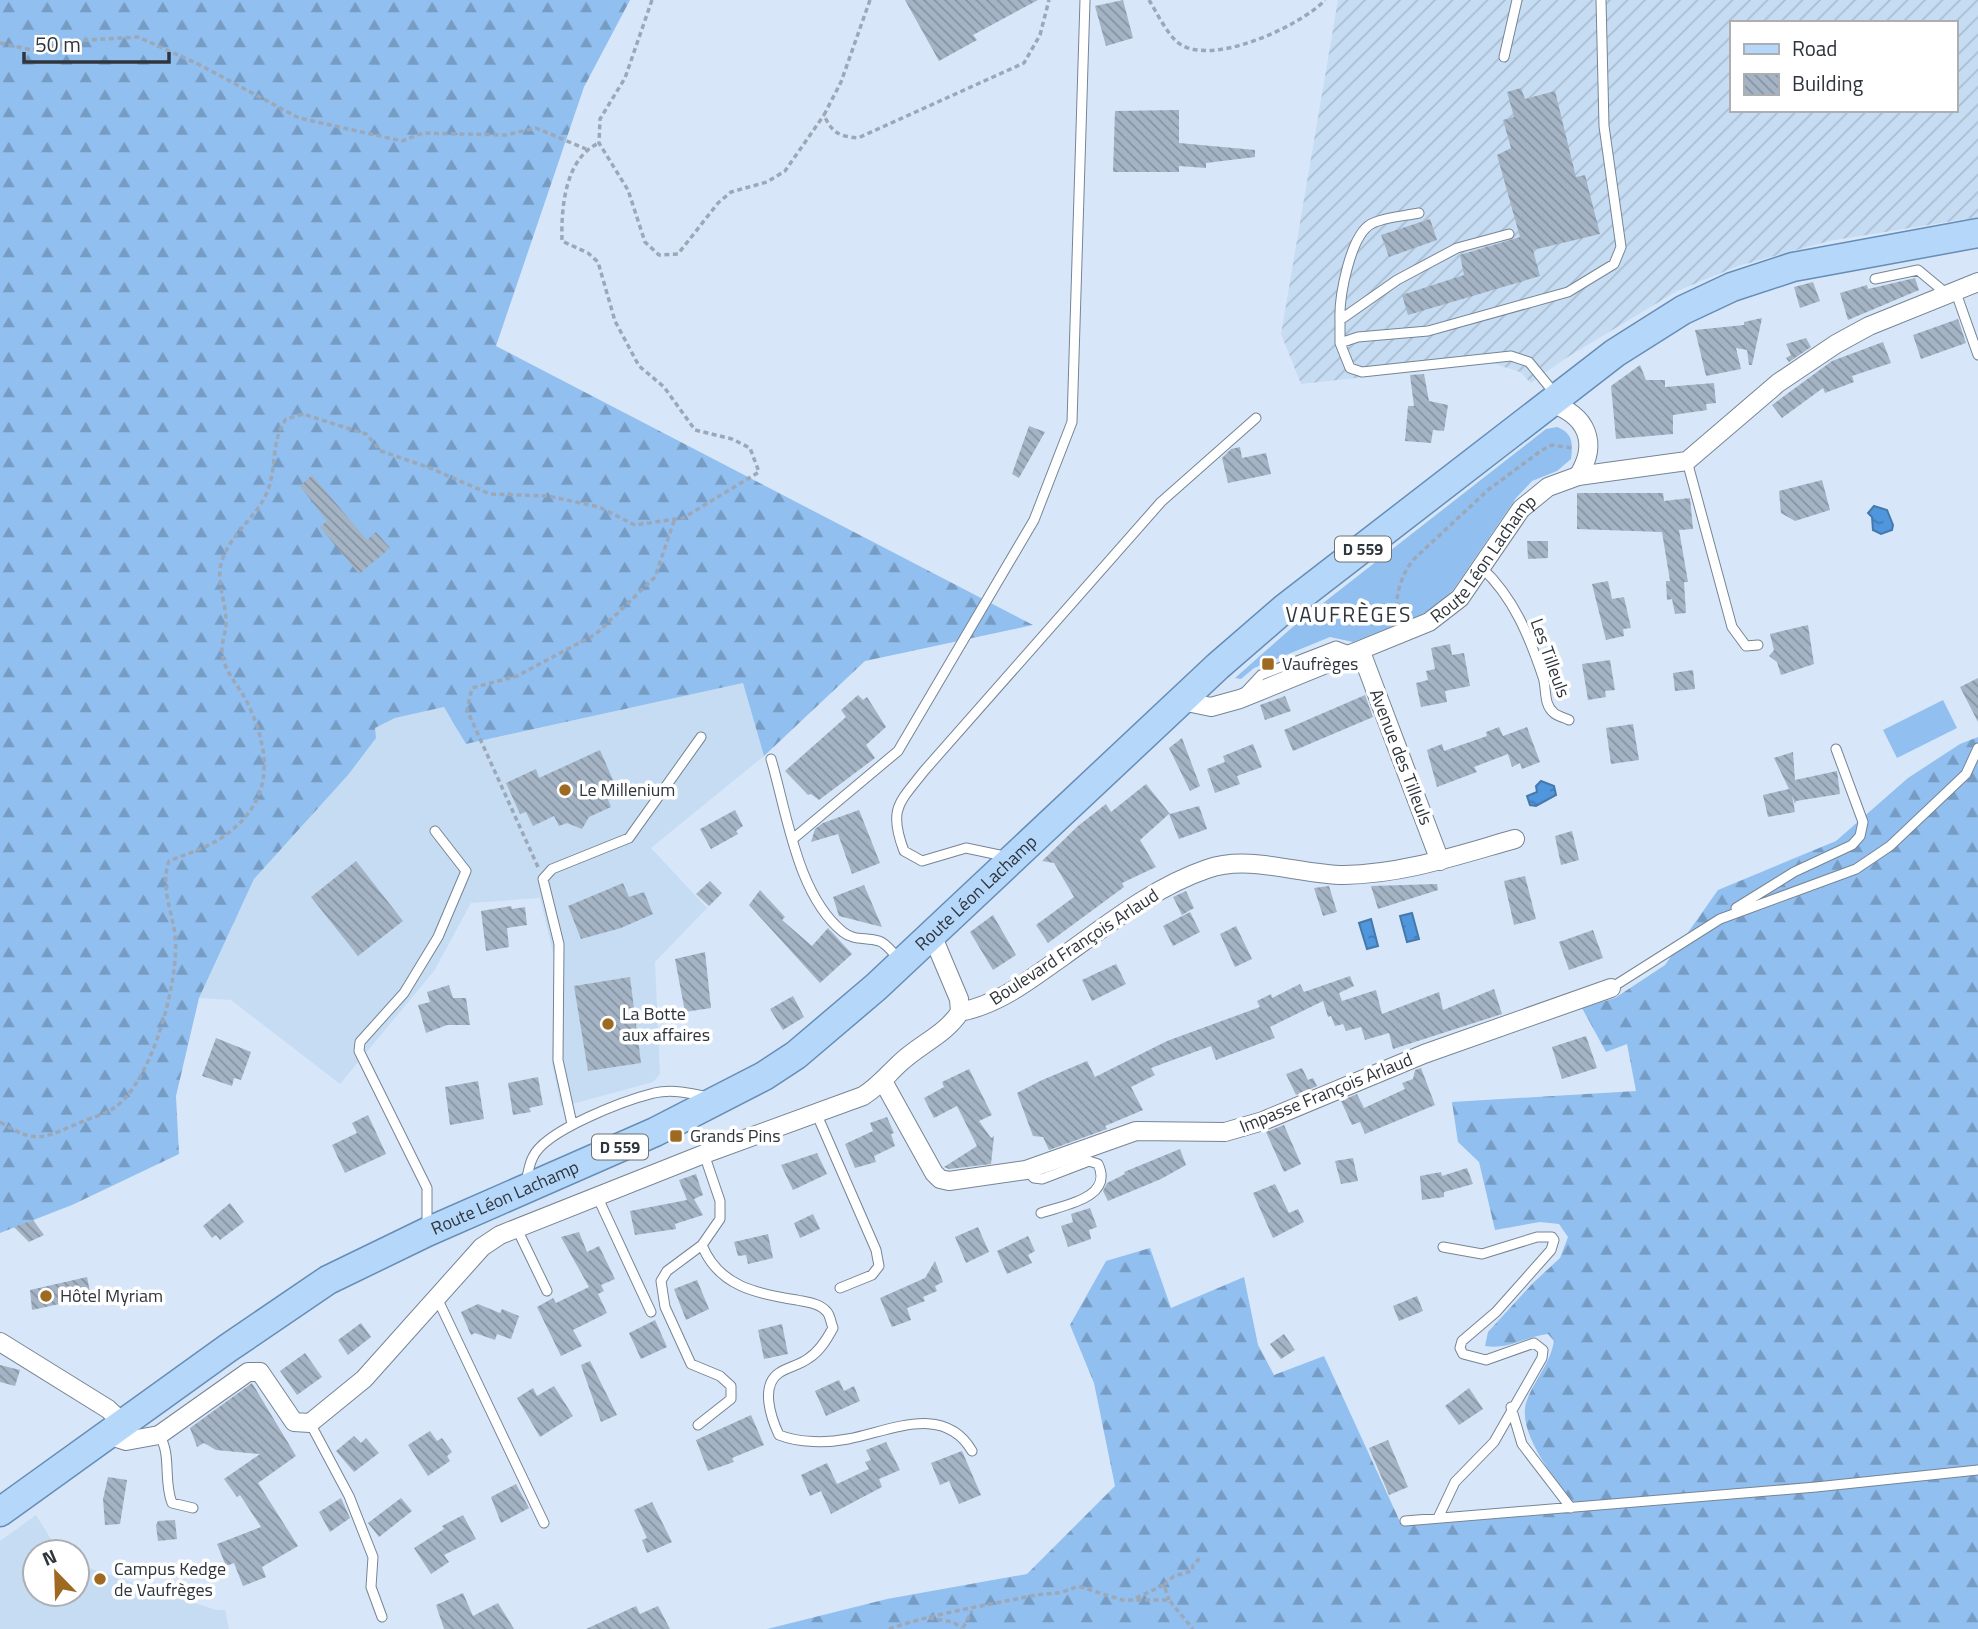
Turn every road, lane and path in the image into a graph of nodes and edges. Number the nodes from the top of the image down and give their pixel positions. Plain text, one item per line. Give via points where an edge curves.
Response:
1 (652, 0) edge
2 (870, 0) edge
3 (1049, 0) edge
4 (1085, 0) edge
5 (1149, 0) edge
6 (1325, 0) edge
7 (1517, 0) edge
8 (1601, 0) edge
9 (0, 43) edge
10 (1504, 57) dead end
11 (824, 115) junction
12 (599, 143) junction
13 (586, 149) junction
14 (1419, 213) dead end
15 (1978, 233) edge
16 (1509, 234) dead end
17 (1875, 279) dead end
18 (1978, 282) edge
19 (1951, 292) junction
20 (1340, 320) junction
21 (1340, 343) junction
22 (1978, 355) edge
23 (1554, 400) junction
24 (1256, 418) dead end
25 (1588, 450) junction
26 (1686, 461) junction
27 (1578, 476) junction
28 (675, 520) junction
29 (1482, 568) junction
30 (1395, 637) junction
31 (1758, 645) dead end
32 (1359, 652) junction
33 (1182, 701) junction
34 (1569, 720) dead end
35 (701, 737) dead end
36 (1978, 748) edge
37 (1836, 750) dead end
38 (771, 759) dead end
39 (435, 831) dead end
40 (794, 838) junction
41 (1515, 839) dead end
42 (1014, 858) junction
43 (1440, 862) junction
44 (543, 879) junction
45 (1720, 919) junction
46 (932, 935) junction
47 (903, 962) junction
48 (1611, 988) joint
49 (960, 1012) junction
50 (884, 1083) junction
51 (720, 1099) junction
52 (817, 1115) junction
53 (0, 1122) edge
54 (572, 1124) junction
55 (704, 1154) junction
56 (1026, 1170) junction
57 (524, 1190) junction
58 (597, 1196) junction
59 (1041, 1213) dead end
60 (517, 1229) junction
61 (428, 1232) junction
62 (702, 1245) junction
63 (1443, 1247) dead end
64 (840, 1288) dead end
65 (547, 1291) dead end
66 (437, 1298) junction
67 (651, 1312) dead end
68 (0, 1342) edge
69 (1511, 1407) junction
70 (310, 1423) junction
71 (698, 1425) dead end
72 (116, 1429) junction
73 (159, 1435) junction
74 (972, 1451) dead end
75 (1978, 1470) edge
76 (193, 1508) dead end
77 (1571, 1508) junction
78 (0, 1513) edge
79 (1438, 1518) junction
80 (1405, 1521) dead end
81 (544, 1523) dead end
82 (1202, 1556) dead end
83 (1164, 1585) junction
84 (1132, 1600) junction
85 (1169, 1600) junction
86 (974, 1609) junction
87 (382, 1617) dead end
88 (923, 1618) junction
89 (963, 1628) edge
90 (890, 1629) edge
91 (1193, 1629) edge

1 - 12 path via 625,78 600,119
2 - 11 path via 841,82
3 - 11 path via 1040,35 1024,63 858,138 840,136 830,129
4 - 40 lane via 1072,422 1034,520 898,751
5 - 6 path via 1178,43 1207,51 1262,40 1313,13
7 - 10 lane
8 - 21 lane via 1604,126 1621,247 1614,264 1568,292 1428,331 1358,337
9 - 13 path via 32,50 138,37 299,118 402,141 423,133 506,135 536,128
11 - 12 path via 785,171 767,182 731,192 678,254 659,255 645,242 628,190
12 - 13 path
13 - 28 path via 568,182 562,241 598,262 615,321 639,366 664,387 695,430 750,448 759,472
14 - 20 lane via 1370,225 1357,239 1339,302
15 - 23 main road, Route Léon Lachamp / D 559 via 1793,267 1732,287 1683,310 1615,353
16 - 20 lane via 1457,248 1397,279
17 - 19 lane via 1919,270
18 - 19 street
19 - 22 lane
19 - 26 street via 1869,326 1807,362
20 - 21 lane
21 - 23 lane via 1350,368 1362,372 1511,356 1529,362
23 - 25 street via 1575,414 1588,437
23 - 33 main road, Route Léon Lachamp / D 559 via 1285,608
24 - 42 lane via 1161,502 897,807 897,832 904,851 922,861 967,848
25 - 27 street
25 - 30 path via 1552,445 1542,450 1488,490 1414,559 1398,592
26 - 27 street, Route Léon Lachamp
26 - 31 lane via 1732,628 1746,646
27 - 29 street, Route Léon Lachamp via 1548,487 1521,509
28 - 44 path via 655,577 596,634 517,676 472,688 467,710
28 - 53 path via 635,525 599,507 548,496 490,494 380,451 366,434 303,414 286,419 276,433 268,492 226,551 217,573 226,623 222,650 227,670 246,699 263,740 264,778 254,809 218,840 169,862 166,884 175,936 172,989 152,1054 138,1080 114,1108 45,1137 26,1138
29 - 30 street, Route Léon Lachamp via 1460,598 1429,622
29 - 34 lane, Les Tilleuls via 1505,589 1530,640 1545,682 1545,698 1554,713
30 - 32 street, Route Léon Lachamp
32 - 33 street, Route Léon Lachamp via 1240,699 1211,707
32 - 43 street, Avenue des Tilleuls
33 - 42 main road, Route Léon Lachamp / D 559
35 - 44 lane via 629,838 552,869
36 - 45 lane via 1966,774 1891,846 1856,869
37 - 45 lane via 1863,822 1860,836 1852,845 1794,872
38 - 40 lane
39 - 61 lane via 466,872 438,937 404,993 360,1042 359,1051 427,1188
40 - 47 lane via 806,880 823,912 844,933 881,941
41 - 43 street, Boulevard François Arlaud
42 - 46 main road, Route Léon Lachamp / D 559
43 - 49 street, Boulevard François Arlaud via 1399,871 1342,875 1275,867 1209,868 1158,891 1027,983 983,1007
44 - 54 lane via 559,944 558,1060
45 - 48 lane
46 - 47 main road, Route Léon Lachamp / D 559
46 - 49 street via 959,999
47 - 51 main road, Route Léon Lachamp / D 559 via 796,1055
48 - 56 street, Impasse François Arlaud via 1424,1054 1264,1121 1225,1132 1136,1131
49 - 50 street, Boulevard François Arlaud via 900,1063
50 - 52 street, Boulevard François Arlaud
50 - 56 street, Impasse François Arlaud via 940,1179
51 - 54 lane via 682,1091 655,1093
51 - 57 main road, Route Léon Lachamp / D 559
52 - 55 street, Boulevard François Arlaud
52 - 64 lane via 879,1266 872,1275
54 - 57 lane via 533,1155
55 - 58 street, Boulevard François Arlaud
55 - 62 lane via 720,1202 720,1220
56 - 59 lane via 1042,1179 1089,1161 1098,1164 1102,1174 1093,1195
57 - 61 main road, Route Léon Lachamp / D 559
58 - 60 street, Boulevard François Arlaud
58 - 67 lane
60 - 65 lane
60 - 66 street, Boulevard François Arlaud via 482,1247
61 - 72 main road, Route Léon Lachamp / D 559 via 306,1294
62 - 71 lane via 667,1271 661,1281 665,1307 691,1364 731,1386 731,1399
62 - 74 lane via 708,1262 722,1277 757,1293 813,1303 827,1312 832,1328 826,1340 810,1358 776,1375 769,1387 772,1421 779,1435 793,1441 847,1440 928,1422 966,1441
63 - 69 lane via 1482,1254 1537,1237 1554,1240 1551,1250 1460,1348 1463,1354 1486,1360 1534,1343 1543,1350
66 - 70 street, Boulevard François Arlaud via 364,1379
66 - 81 lane
68 - 72 street via 108,1409
69 - 77 lane via 1522,1444
69 - 79 lane via 1494,1442 1455,1482
70 - 73 street via 294,1422 260,1372 248,1373
70 - 87 lane via 349,1496 373,1557 371,1587
72 - 73 street via 126,1441
72 - 78 main road, Route Léon Lachamp / D 559
73 - 76 lane via 165,1443 167,1491 172,1503
75 - 77 lane
77 - 79 lane
79 - 80 lane
82 - 83 path via 1192,1571 1174,1576
83 - 84 path
83 - 85 path
84 - 85 path
84 - 86 path via 1106,1597 1078,1586 1059,1595 1036,1595
85 - 91 path
86 - 88 path
86 - 89 path
88 - 89 path
88 - 90 path

